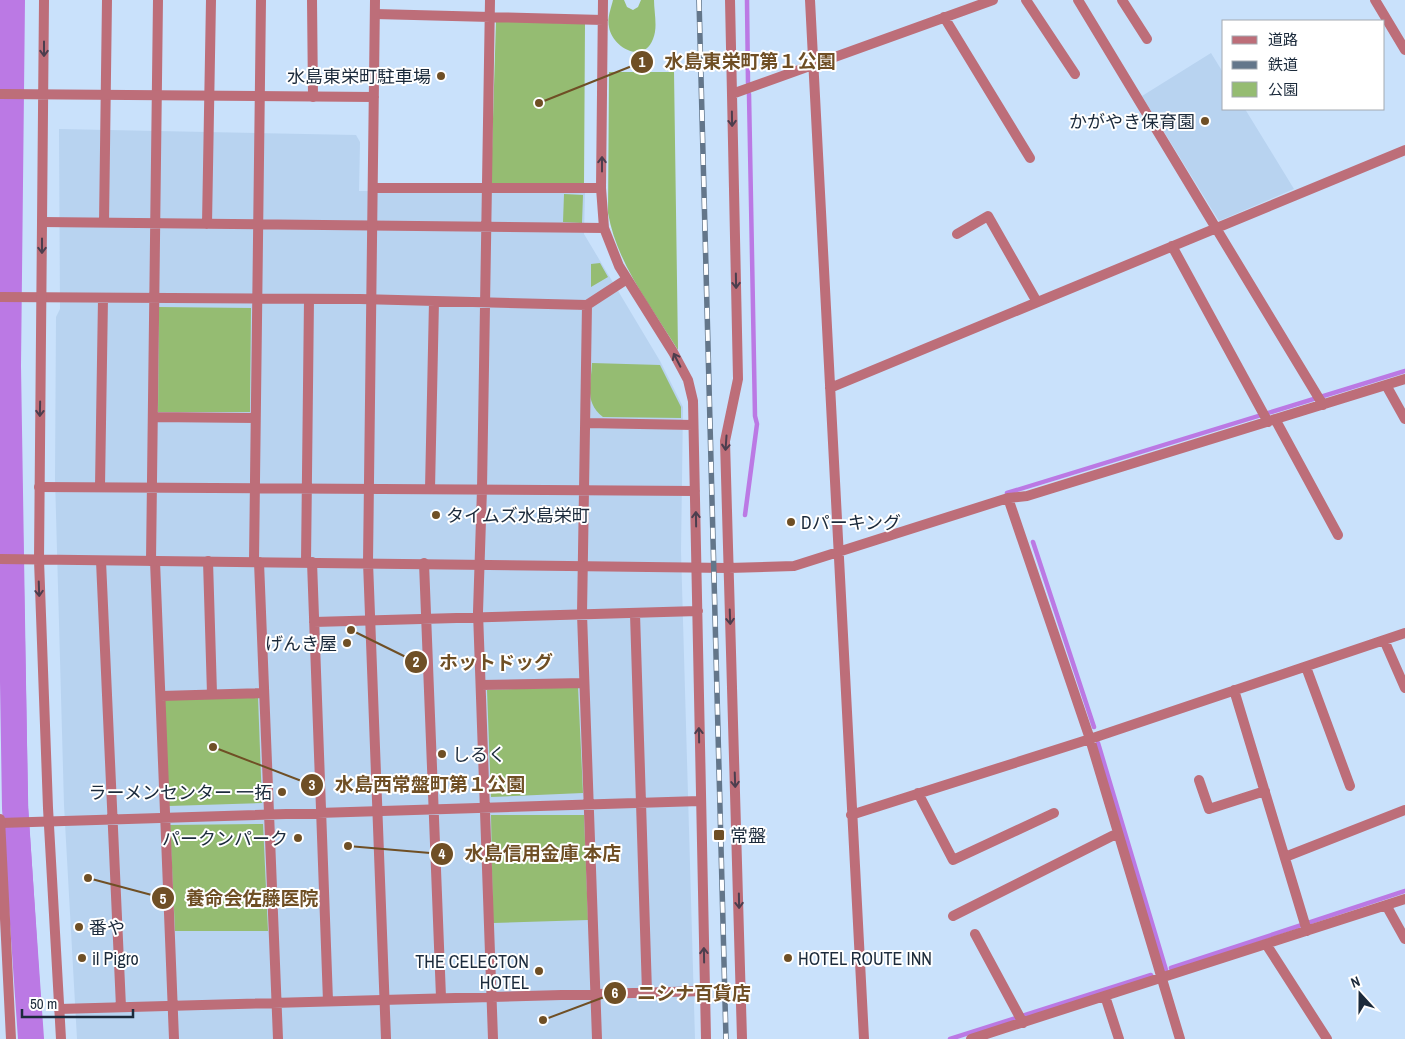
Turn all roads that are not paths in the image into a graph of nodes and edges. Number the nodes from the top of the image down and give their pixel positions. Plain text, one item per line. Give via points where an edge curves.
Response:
1 (44, 0) edge
2 (107, 0) edge
3 (158, 0) edge
4 (211, 0) edge
5 (261, 0) edge
6 (312, 0) edge
7 (375, 0) edge
8 (490, 0) edge
9 (603, 0) edge
10 (730, 0) edge
11 (810, 0) edge
12 (993, 0) edge
13 (1026, 0) edge
14 (1078, 0) edge
15 (1122, 0) edge
16 (1375, 0) edge
17 (375, 14) junction
18 (490, 17) junction
19 (944, 17) junction
20 (603, 20) junction
21 (1146, 39) dead end
22 (1405, 50) edge
23 (813, 64) junction
24 (1076, 74) dead end
25 (2, 94) edge
26 (732, 94) junction
27 (44, 95) junction
28 (106, 95) junction
29 (157, 96) junction
30 (209, 96) junction
31 (260, 96) junction
32 (313, 96) junction
33 (374, 97) junction
34 (1405, 150) edge
35 (1030, 158) dead end
36 (373, 188) junction
37 (602, 188) junction
38 (486, 189) junction
39 (42, 222) junction
40 (104, 223) junction
41 (155, 224) junction
42 (207, 224) junction
43 (257, 225) junction
44 (373, 226) junction
45 (486, 227) junction
46 (604, 228) junction
47 (1216, 228) junction
48 (957, 234) dead end
49 (1172, 246) junction
50 (627, 279) junction
51 (0, 296) edge
52 (42, 297) junction
53 (103, 298) junction
54 (155, 298) junction
55 (256, 299) junction
56 (310, 299) junction
57 (372, 300) junction
58 (434, 301) junction
59 (485, 302) junction
60 (1037, 302) junction
61 (587, 305) junction
62 (1405, 379) edge
63 (1386, 385) junction
64 (830, 388) junction
65 (1323, 405) junction
66 (153, 417) junction
67 (255, 418) junction
68 (1405, 419) edge
69 (1272, 420) junction
70 (586, 423) junction
71 (693, 425) junction
72 (100, 486) junction
73 (152, 486) junction
74 (39, 487) junction
75 (254, 487) junction
76 (306, 488) junction
77 (369, 488) junction
78 (430, 489) junction
79 (482, 489) junction
80 (585, 490) junction
81 (695, 491) junction
82 (1008, 498) junction
83 (1338, 535) dead end
84 (839, 553) junction
85 (2, 559) edge
86 (39, 560) junction
87 (101, 561) junction
88 (153, 561) junction
89 (208, 561) junction
90 (256, 561) junction
91 (309, 562) junction
92 (368, 562) junction
93 (424, 563) junction
94 (479, 564) junction
95 (584, 566) junction
96 (697, 568) junction
97 (728, 568) junction
98 (698, 611) junction
99 (582, 614) junction
100 (635, 614) junction
101 (478, 618) junction
102 (426, 620) junction
103 (370, 621) junction
104 (314, 622) junction
105 (1405, 633) edge
106 (1384, 640) junction
107 (1306, 667) junction
108 (584, 683) junction
109 (481, 685) junction
110 (1405, 688) edge
111 (1234, 690) junction
112 (264, 693) junction
113 (212, 694) junction
114 (161, 696) junction
115 (1090, 738) junction
116 (1199, 780) dead end
117 (1350, 786) dead end
118 (1264, 791) junction
119 (918, 793) junction
120 (700, 801) junction
121 (642, 802) junction
122 (588, 804) junction
123 (485, 807) junction
124 (432, 808) junction
125 (377, 810) junction
126 (1405, 810) edge
127 (322, 812) junction
128 (1054, 813) dead end
129 (269, 814) junction
130 (851, 815) junction
131 (164, 817) junction
132 (112, 819) junction
133 (49, 821) junction
134 (2, 822) edge
135 (1118, 833) junction
136 (1285, 857) junction
137 (1405, 899) edge
138 (1386, 905) junction
139 (953, 916) dead end
140 (1305, 925) junction
141 (975, 934) dead end
142 (1405, 939) edge
143 (1266, 944) junction
144 (1162, 978) junction
145 (705, 990) junction
146 (647, 992) junction
147 (595, 993) junction
148 (492, 996) junction
149 (1105, 996) junction
150 (441, 997) junction
151 (384, 999) junction
152 (328, 1001) junction
153 (276, 1003) junction
154 (174, 1006) junction
155 (121, 1007) junction
156 (59, 1009) junction
157 (1021, 1019) junction
158 (12, 1039) edge
159 (61, 1039) edge
160 (174, 1039) edge
161 (278, 1039) edge
162 (386, 1039) edge
163 (493, 1039) edge
164 (597, 1039) edge
165 (706, 1039) edge
166 (742, 1039) edge
167 (864, 1039) edge
168 (971, 1039) edge
169 (1119, 1039) edge
170 (1180, 1039) edge
171 (1327, 1039) edge

1 -> 27 street
2 - 28 street
3 - 29 street
4 - 30 street
5 - 31 street
6 - 32 street
7 - 17 street
8 - 18 street
9 - 20 street
10 - 26 street
11 - 23 street
12 - 19 street
13 - 24 street
14 - 47 street
15 - 21 street
16 - 22 street
17 - 18 street
17 - 33 street
18 - 20 street
18 - 38 street
19 - 23 street
19 - 35 street
37 -> 20 street
23 - 26 street
23 - 64 street
25 - 27 street
26 -> 97 street via 738,379 725,441
27 - 28 street
27 - 39 street
28 - 29 street
28 - 40 street
29 - 30 street
29 - 41 street
30 - 31 street
30 - 42 street
31 - 32 street
31 - 43 street
32 - 33 street
33 - 36 street
34 - 47 street
36 - 38 street
36 - 44 street
37 - 38 street
37 - 46 street
38 - 45 street
39 - 40 street
39 -> 52 street
40 - 41 street
41 - 42 street
41 - 54 street
42 - 43 street
43 - 44 street
43 - 55 street
44 - 45 street
44 - 57 street
45 - 46 street
45 - 59 street
46 - 50 street via 612,253
47 - 49 street
47 - 65 street
48 - 60 street via 988,216
49 - 60 street
49 - 69 street
50 - 61 street
71 -> 50 street via 693,401 688,380
51 - 52 street
52 - 53 street
52 -> 74 street
53 - 54 street
53 - 72 street
54 - 55 street
54 - 66 street
55 - 56 street
55 - 67 street
56 - 57 street
56 - 76 street
57 - 58 street
57 - 77 street
58 - 59 street
58 - 78 street
59 - 61 street
59 - 79 street
60 - 64 street
61 - 70 street
62 - 63 street
63 - 65 street
63 - 68 street
64 - 84 street
65 - 69 street
66 - 67 street
66 - 73 street
67 - 75 street
69 - 82 street via 1027,496
69 - 83 street
70 - 71 street
70 - 80 street
71 - 81 street
72 - 73 street
72 - 74 street
73 - 75 street
73 - 88 street
74 - 86 street
75 - 76 street
75 - 90 street
76 - 77 street
76 - 91 street
77 - 78 street
77 - 92 street
78 - 79 street
79 - 80 street
79 - 94 street
80 - 81 street
80 - 95 street
96 -> 81 street
82 - 84 street
82 - 115 street
84 - 97 street via 794,566
84 - 130 street
85 - 86 street
86 - 87 street
86 -> 133 street
87 - 88 street
87 - 132 street
88 - 89 street
88 - 114 street
89 - 90 street
89 - 113 street
90 - 91 street
90 - 112 street
91 - 92 street
91 - 104 street
92 - 93 street
92 - 103 street
93 - 94 street
93 - 102 street
94 - 95 street
94 - 101 street
95 - 96 street
95 - 99 street
96 - 97 street
96 - 98 street
97 -> 166 street
98 - 100 street
120 -> 98 street
99 - 100 street
99 - 101 street
99 - 108 street
100 - 121 street
101 - 102 street
101 - 109 street
102 - 103 street
102 - 124 street
103 - 104 street
103 - 125 street
104 - 127 street
105 - 106 street
106 - 107 street
106 - 110 street
107 - 111 street
107 - 117 street
108 - 109 street
108 - 122 street
109 - 123 street
111 - 115 street
111 - 118 street
112 - 113 street
112 - 129 street
113 - 114 street
114 - 131 street
115 - 119 street
115 - 135 street
116 - 118 street via 1209,809
118 - 136 street
119 - 128 street via 953,860
119 - 130 street
120 - 121 street
145 -> 120 street
121 - 122 street
121 - 146 street
122 - 123 street
122 - 147 street
123 - 124 street
123 - 148 street
124 - 125 street
124 - 150 street
125 - 127 street
125 - 151 street
126 - 136 street
127 - 129 street
127 - 152 street
129 - 131 street
129 - 153 street
130 - 167 street
131 - 132 street
131 - 154 street
132 - 133 street
132 - 155 street
133 - 134 street
133 - 156 street
134 - 158 street
135 - 139 street
135 - 144 street
136 - 140 street
137 - 138 street
138 - 140 street
138 - 142 street
140 - 143 street
141 - 157 street
143 - 144 street
143 - 171 street
144 - 149 street
144 - 170 street
145 - 146 street
145 - 165 street
146 - 147 street
147 - 148 street
147 - 164 street
148 - 150 street
148 - 163 street
149 - 157 street
149 - 169 street
150 - 151 street
151 - 152 street
151 - 162 street
152 - 153 street
153 - 154 street
153 - 161 street
154 - 155 street
154 - 160 street
155 - 156 street
156 - 159 street
157 - 168 street

